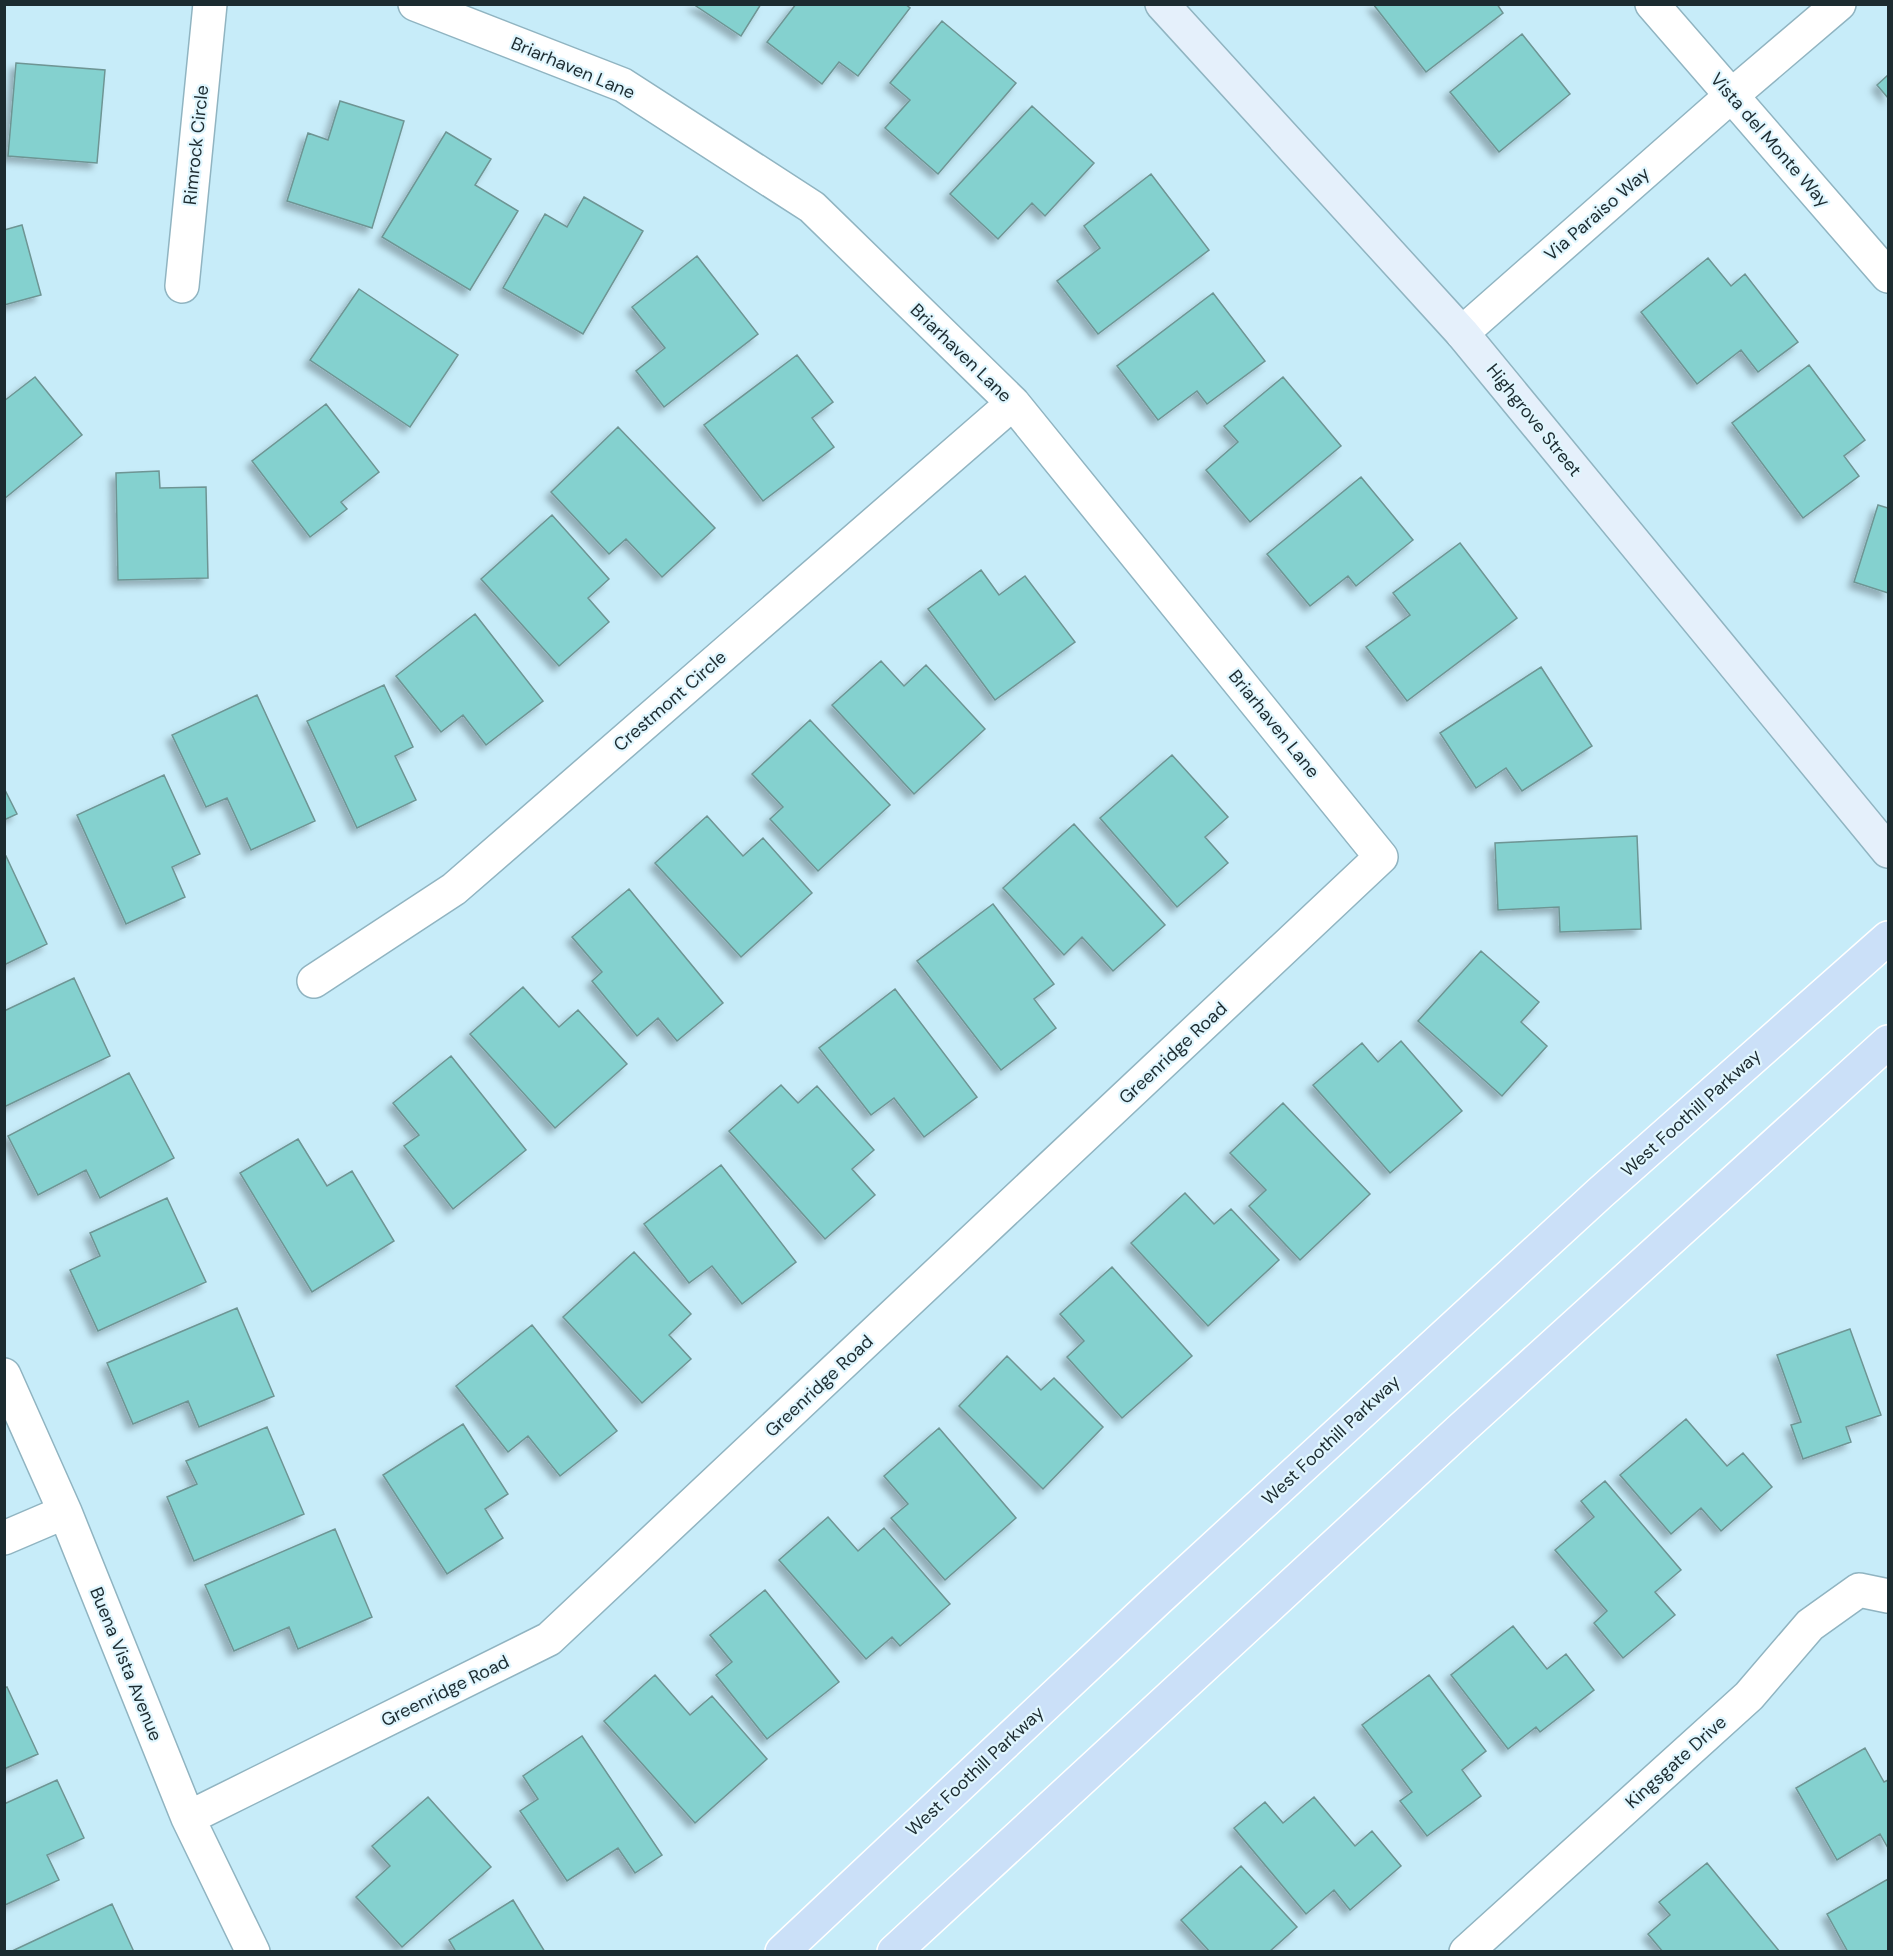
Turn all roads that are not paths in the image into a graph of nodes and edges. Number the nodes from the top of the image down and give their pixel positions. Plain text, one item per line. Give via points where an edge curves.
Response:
1 (210, 4) edge
2 (415, 4) edge
3 (1162, 4) edge
4 (1652, 4) edge
5 (1839, 4) edge
6 (1731, 96) junction
7 (1888, 276) edge
8 (182, 286) dead end
9 (1462, 333) junction
10 (1012, 403) junction
11 (1888, 851) edge
12 (1381, 857) joint
13 (1888, 938) edge
14 (314, 981) dead end
15 (1888, 1042) edge
16 (4, 1375) edge
17 (65, 1512) junction
18 (4, 1538) edge
19 (1888, 1596) edge
20 (188, 1818) junction
21 (253, 1952) edge
22 (782, 1952) edge
23 (894, 1952) edge
24 (1466, 1952) edge

1 - 8 street, Rimrock Circle
2 - 10 street, Briarhaven Lane via 623,85 812,207
3 - 9 street, Highgrove Street
4 - 6 street, Vista del Monte Way
5 - 6 street, Via Paraiso Way
6 - 7 street, Vista del Monte Way
6 - 9 street, Via Paraiso Way
9 - 11 street, Highgrove Street
10 - 12 street, Briarhaven Lane
10 - 14 street, Crestmont Circle via 454,889
12 - 20 street, Greenridge Road via 549,1639
13 - 22 main road, West Foothill Parkway via 1557,1233
15 - 23 main road via 1451,1438
16 - 17 street, Buena Vista Avenue
17 - 18 street
17 - 20 street, Buena Vista Avenue
19 - 24 street, Kingsgate Drive via 1859,1590 1810,1625 1749,1696
20 - 21 street, Buena Vista Avenue

